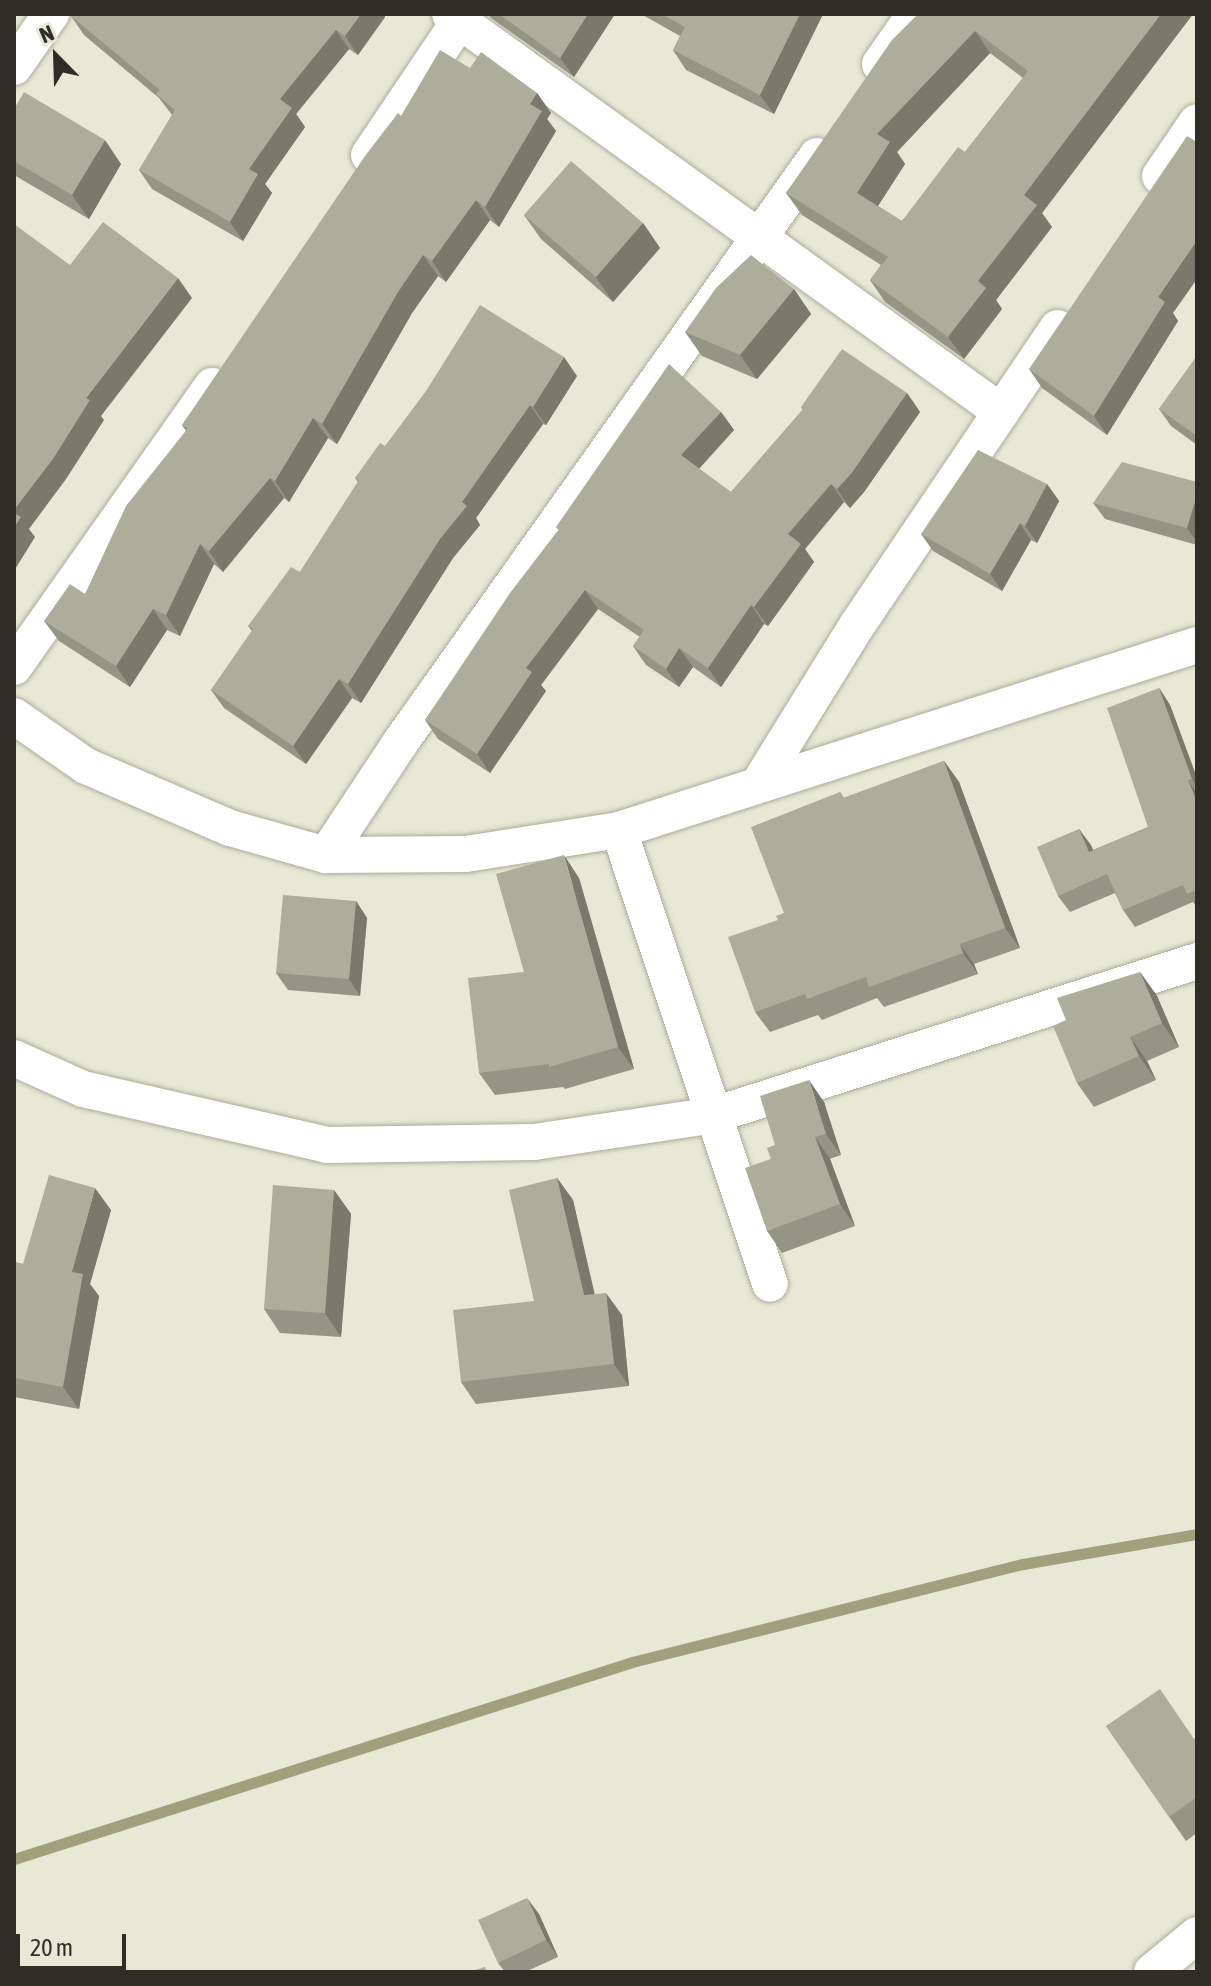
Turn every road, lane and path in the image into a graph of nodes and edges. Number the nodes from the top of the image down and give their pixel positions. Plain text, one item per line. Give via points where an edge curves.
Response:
1 (51, 14) edge
2 (915, 14) edge
3 (458, 16) edge
4 (14, 67) edge
5 (861, 93) edge
6 (1197, 122) edge
7 (834, 132) edge
8 (350, 184) edge
9 (1143, 201) edge
10 (761, 237) junction
11 (1081, 293) edge
12 (229, 361) edge
13 (1001, 412) junction
14 (1197, 645) edge
15 (14, 667) edge
16 (14, 716) edge
17 (758, 785) junction
18 (619, 830) junction
19 (326, 855) junction
20 (1197, 961) edge
21 (14, 1058) edge
22 (714, 1115) junction
23 (770, 1284) dead end
24 (1197, 1935) edge
25 (1152, 1972) edge

1 - 4 street
2 - 5 street
3 - 8 street
3 - 10 street
6 - 9 street
7 - 10 street
10 - 13 street
10 - 19 street
11 - 13 street
12 - 15 street
13 - 17 street via 858,624
14 - 17 street
16 - 19 street via 86,766 230,828
17 - 18 street
18 - 19 street via 466,854
18 - 22 street
20 - 22 street
21 - 22 street via 83,1089 327,1145 534,1142
22 - 23 street
24 - 25 street

